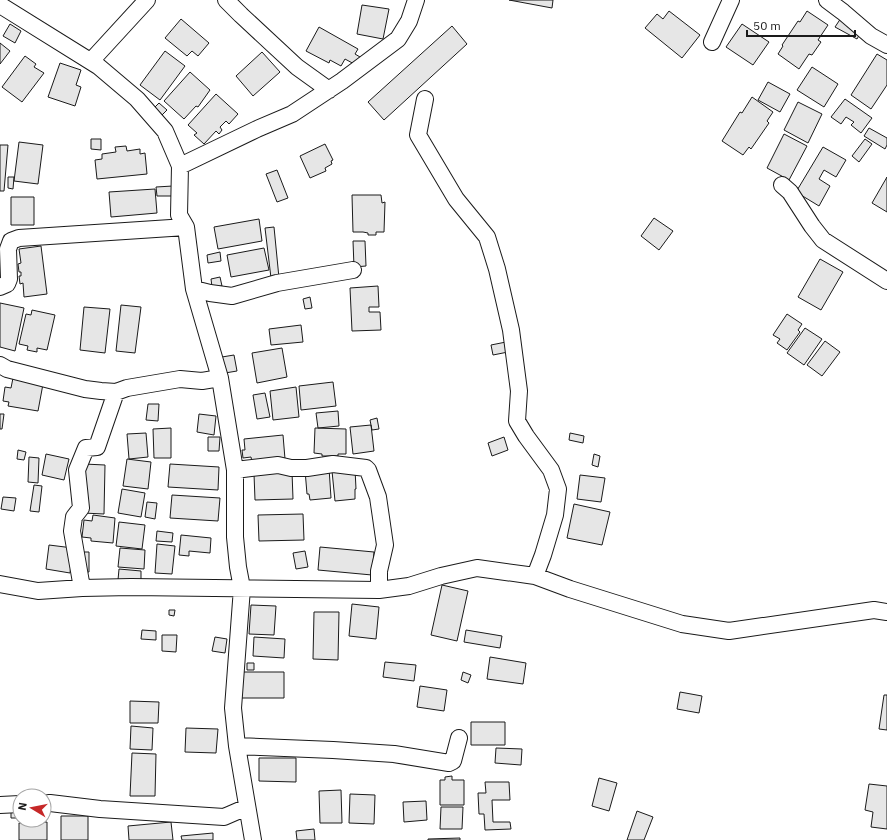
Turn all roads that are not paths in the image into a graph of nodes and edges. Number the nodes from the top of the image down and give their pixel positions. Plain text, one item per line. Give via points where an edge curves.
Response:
1 (147, 0) edge
2 (226, 0) edge
3 (416, 0) edge
4 (731, 0) edge
5 (827, 0) edge
6 (0, 5) edge
7 (712, 42) dead end
8 (887, 45) edge
9 (91, 61) junction
10 (329, 90) junction
11 (425, 99) dead end
12 (180, 166) junction
13 (782, 185) dead end
14 (186, 227) junction
15 (353, 270) dead end
16 (887, 281) edge
17 (0, 287) edge
18 (194, 289) junction
19 (0, 365) edge
20 (220, 378) junction
21 (116, 392) junction
22 (236, 470) junction
23 (535, 576) junction
24 (0, 584) edge
25 (82, 588) junction
26 (242, 588) junction
27 (379, 590) junction
28 (887, 612) edge
29 (459, 738) dead end
30 (237, 746) junction
31 (52, 803) edge
32 (12, 804) edge
33 (0, 805) edge
34 (247, 807) junction
35 (253, 840) edge

1 - 9 street
2 - 10 street via 297,67
3 - 10 street via 409,21 398,39
4 - 7 street
5 - 8 street via 871,36
6 - 9 street
9 - 12 street via 137,99 156,120 165,131
10 - 12 street via 292,114
11 - 23 street via 418,135 456,198 487,237 511,330 519,391 517,421 551,470 558,489 555,515
12 - 14 street via 179,214
13 - 16 street via 790,192 823,240
14 - 17 street via 19,238 11,241 8,249 9,280
14 - 18 street
15 - 18 street via 276,283 232,296
18 - 20 street
19 - 21 street via 85,389
20 - 21 street via 202,381 180,379
20 - 22 street
21 - 25 street via 97,447 86,448 77,470 81,508 74,517 72,531
22 - 26 street via 235,537
22 - 27 street via 278,465 307,468 333,464 368,470 378,497 385,545 378,570
23 - 27 street via 477,568 409,586
23 - 28 street via 682,624 729,631 874,610
24 - 25 street via 38,591
25 - 26 street
26 - 27 street
26 - 30 street via 234,708
29 - 30 street via 450,763 379,753
30 - 34 street
31 - 34 street via 224,817
32 - 33 street
34 - 35 street

